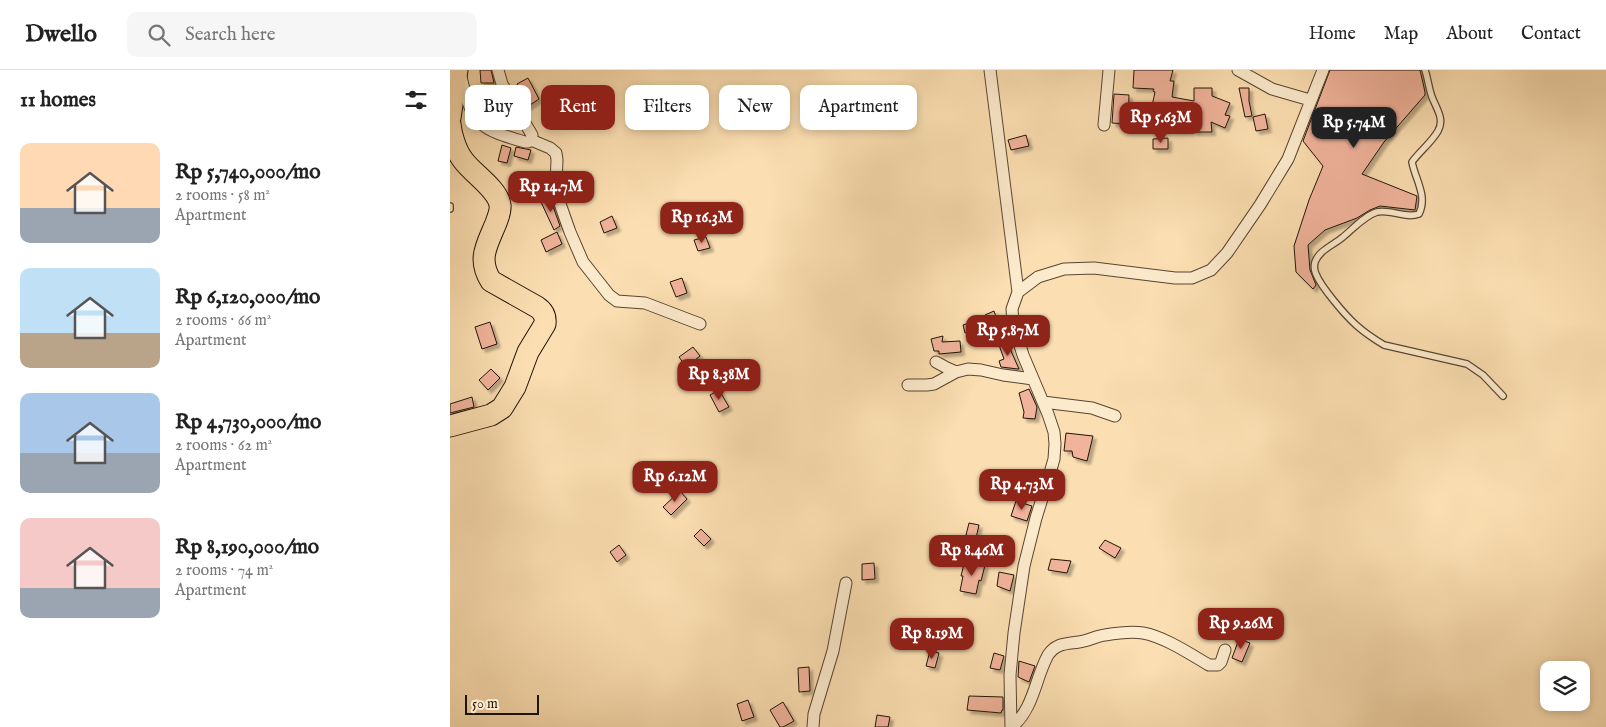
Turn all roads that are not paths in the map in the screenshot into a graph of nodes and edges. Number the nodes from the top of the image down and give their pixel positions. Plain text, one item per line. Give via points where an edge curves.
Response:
1 (459, 70) edge
2 (498, 70) edge
3 (990, 70) edge
4 (1110, 70) edge
5 (1238, 70) edge
6 (1323, 70) edge
7 (1425, 70) edge
8 (1254, 74) edge
9 (1310, 100) junction
10 (450, 118) edge
11 (450, 124) edge
12 (1104, 125) dead end
13 (531, 140) junction
14 (1018, 292) junction
15 (700, 324) dead end
16 (936, 362) dead end
17 (956, 372) junction
18 (1033, 379) junction
19 (908, 384) dead end
20 (1503, 396) dead end
21 (1043, 402) junction
22 (1115, 416) dead end
23 (450, 426) edge
24 (846, 583) dead end
25 (1225, 650) dead end
26 (814, 727) edge
27 (1011, 727) edge

1 - 10 highway
1 - 13 street via 467,103 474,116 499,134 525,142
2 - 13 street via 502,84 530,130
3 - 14 street
4 - 12 street
5 - 8 street
6 - 9 street
7 - 20 lane via 1432,98 1440,113 1440,129 1412,162 1421,193 1419,214 1383,212 1371,215 1319,254 1314,268 1333,298 1374,339 1384,345 1467,364
8 - 9 street via 1272,89
9 - 14 street via 1288,159 1227,253 1211,270 1183,278 1094,268 1064,269 1038,277
11 - 23 highway via 463,160 499,200 500,210 484,251 483,262 488,276 491,281 542,310 546,318 502,408 491,415
13 - 15 street via 556,154 558,198 570,232 584,262 609,295 617,301 645,303
14 - 18 street via 1012,309 1012,323
16 - 17 street
17 - 18 street via 975,369
17 - 19 street via 934,384
18 - 21 street
21 - 22 street via 1092,408
21 - 27 street via 1054,432 1054,459 1024,566 1010,675
24 - 26 street via 833,651 814,714
25 - 27 street via 1221,662 1214,666 1144,633 1103,635 1064,643 1048,655 1029,705

